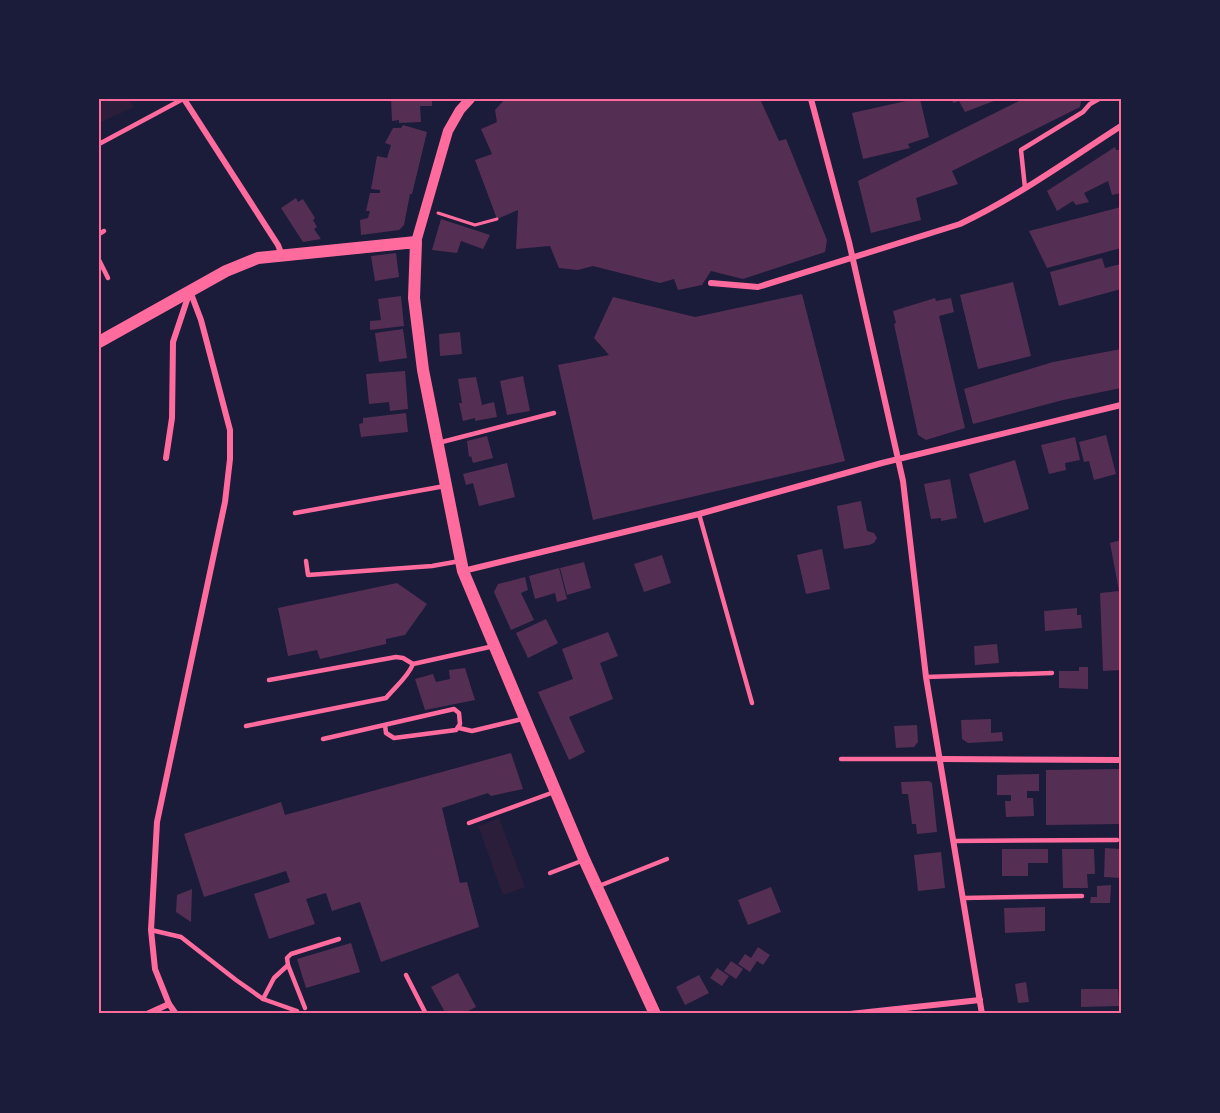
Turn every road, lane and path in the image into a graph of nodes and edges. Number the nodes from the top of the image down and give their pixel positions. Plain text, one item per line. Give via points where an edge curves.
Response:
1 (184, 99) edge
2 (470, 99) edge
3 (811, 99) edge
4 (1099, 99) edge
5 (1121, 126) edge
6 (99, 144) edge
7 (1025, 188) junction
8 (430, 211) dead end
9 (497, 219) dead end
10 (417, 242) junction
11 (282, 256) junction
12 (853, 257) junction
13 (99, 260) edge
14 (108, 278) dead end
15 (711, 283) dead end
16 (190, 291) junction
17 (100, 339) edge
18 (1121, 405) edge
19 (554, 413) dead end
20 (438, 443) junction
21 (166, 458) dead end
22 (898, 459) junction
23 (445, 486) junction
24 (295, 513) dead end
25 (699, 514) junction
26 (306, 561) dead end
27 (462, 566) junction
28 (495, 646) junction
29 (413, 664) junction
30 (1052, 673) dead end
31 (926, 677) junction
32 (269, 680) dead end
33 (752, 703) dead end
34 (525, 719) junction
35 (385, 725) junction
36 (246, 726) dead end
37 (459, 728) junction
38 (323, 740) dead end
39 (840, 759) dead end
40 (940, 759) junction
41 (1121, 760) edge
42 (556, 792) junction
43 (469, 823) dead end
44 (1117, 840) dead end
45 (953, 841) junction
46 (667, 859) dead end
47 (584, 860) junction
48 (550, 873) dead end
49 (596, 887) junction
50 (1082, 896) dead end
51 (963, 898) junction
52 (151, 930) junction
53 (339, 939) dead end
54 (288, 965) junction
55 (406, 975) dead end
56 (263, 999) junction
57 (980, 1000) junction
58 (169, 1004) junction
59 (305, 1008) dead end
60 (297, 1011) dead end
61 (651, 1012) edge
62 (147, 1014) edge
63 (176, 1014) edge
64 (426, 1014) edge
65 (850, 1014) edge
66 (982, 1014) edge

1 - 6 lane
1 - 11 street
2 - 10 street via 448,131
3 - 12 street
4 - 7 lane via 1020,150
5 - 7 street
7 - 12 street via 960,224
8 - 9 path via 475,225
10 - 11 main road
10 - 20 main road via 414,298
11 - 16 main road via 243,262
12 - 15 street via 758,287
12 - 22 street
13 - 14 lane
16 - 17 main road
16 - 21 street via 173,342 172,418
16 - 52 street via 230,430 230,459 225,502 157,822
18 - 22 street
19 - 20 lane
20 - 23 main road
22 - 25 street
22 - 31 street
23 - 24 lane
23 - 27 main road
25 - 27 street
25 - 33 lane
26 - 27 lane via 308,575
27 - 28 main road
28 - 29 lane
28 - 34 main road
29 - 32 lane via 396,657
29 - 36 lane via 386,698
30 - 31 lane
31 - 40 street
34 - 37 lane via 472,731
34 - 42 main road
35 - 37 lane via 386,733 394,738
35 - 37 lane via 453,709 459,713
35 - 38 lane
39 - 40 lane
40 - 41 street
40 - 45 street
42 - 43 lane
42 - 47 main road
44 - 45 lane
45 - 51 street
46 - 49 lane
47 - 48 lane
47 - 49 main road
49 - 61 main road
50 - 51 lane
51 - 57 street
52 - 56 lane via 181,937
52 - 58 street via 155,969
53 - 54 lane via 291,954
54 - 56 lane via 274,978
54 - 59 lane
55 - 64 lane
56 - 60 lane
57 - 65 street
57 - 66 street
58 - 62 street
58 - 63 street

